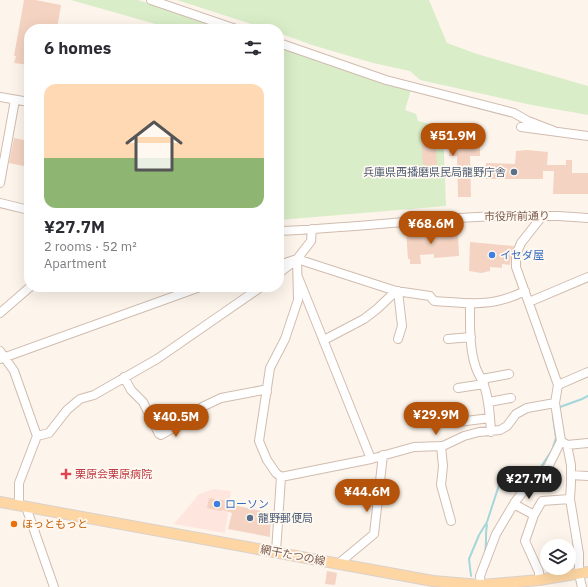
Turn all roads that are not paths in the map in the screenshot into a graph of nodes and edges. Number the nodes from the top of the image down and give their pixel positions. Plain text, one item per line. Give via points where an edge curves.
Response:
1 (151, 0) edge
2 (221, 24) edge
3 (284, 45) edge
4 (0, 97) edge
5 (15, 100) junction
6 (24, 101) edge
7 (521, 127) dead end
8 (554, 131) junction
9 (588, 136) edge
10 (0, 183) edge
11 (0, 204) edge
12 (24, 209) edge
13 (543, 215) junction
14 (588, 218) edge
15 (312, 229) junction
16 (284, 231) edge
17 (297, 259) junction
18 (284, 263) edge
19 (284, 269) edge
20 (298, 277) junction
21 (588, 277) edge
22 (397, 291) junction
23 (24, 292) edge
24 (186, 292) edge
25 (254, 292) edge
26 (525, 292) junction
27 (529, 302) junction
28 (470, 303) junction
29 (0, 313) edge
30 (471, 337) junction
31 (398, 339) dead end
32 (448, 339) dead end
33 (324, 340) junction
34 (1, 356) edge
35 (588, 372) edge
36 (509, 374) dead end
37 (124, 377) junction
38 (483, 382) junction
39 (558, 385) junction
40 (458, 388) dead end
41 (267, 392) junction
42 (511, 398) dead end
43 (488, 402) junction
44 (555, 403) junction
45 (490, 418) junction
46 (458, 422) dead end
47 (491, 432) junction
48 (38, 436) junction
49 (564, 443) junction
50 (588, 443) edge
51 (441, 446) junction
52 (383, 455) junction
53 (371, 459) junction
54 (571, 474) junction
55 (588, 476) edge
56 (281, 477) junction
57 (570, 499) junction
58 (0, 502) edge
59 (514, 504) junction
60 (23, 506) junction
61 (534, 515) junction
62 (450, 521) dead end
63 (276, 552) junction
64 (338, 564) junction
65 (584, 573) edge
66 (539, 580) junction
67 (481, 586) edge
68 (54, 587) edge
69 (582, 587) edge

1 - 2 street
3 - 8 street via 386,80 514,113
4 - 5 street
5 - 6 street
5 - 10 street
7 - 8 street
8 - 9 street
11 - 12 street
13 - 14 street, 市役所前通り
13 - 15 street, 市役所前通り via 455,218
13 - 26 street via 521,243 516,255 516,267
15 - 16 street, 市役所前通り
15 - 17 street via 311,241
17 - 18 street
17 - 19 street
17 - 20 street
17 - 22 street
20 - 33 street
20 - 41 street via 298,300 285,339 270,368
21 - 27 street
22 - 28 street via 430,296 434,300
22 - 31 street via 402,326
22 - 33 street via 364,319
23 - 29 street
24 - 34 street
25 - 37 street via 157,359
26 - 27 street
26 - 28 street via 500,300
27 - 39 street
28 - 30 street
30 - 32 street
30 - 38 street via 476,369
33 - 53 street
34 - 48 street via 14,371
35 - 39 street
36 - 38 street
37 - 41 street via 131,390 143,402 161,435 202,407 221,398 263,390
37 - 48 street via 94,395 80,400 67,410 49,433
38 - 40 street
38 - 43 street
39 - 44 street
41 - 56 street via 259,441 267,460
42 - 43 street
43 - 45 street
44 - 47 street via 527,408 516,414 507,426
44 - 49 street
45 - 46 street
45 - 47 street
47 - 51 street via 464,436
48 - 60 street via 19,483
49 - 50 street
49 - 54 street
49 - 59 street via 548,467 528,485
51 - 52 street via 414,447
51 - 62 street via 441,485
52 - 53 street
52 - 64 street via 374,534
53 - 56 street
54 - 55 street
54 - 57 street
56 - 63 street
57 - 61 street via 542,501
57 - 65 street
58 - 60 main road, 網干たつの線
59 - 61 street
59 - 67 street via 496,534 480,576
60 - 63 main road, 網干たつの線
60 - 68 street
61 - 66 street via 525,540 539,572
63 - 64 main road, 網干たつの線
64 - 67 main road, 網干たつの線 via 433,581
65 - 66 main road, 網干たつの線
65 - 69 street
66 - 67 main road, 網干たつの線

